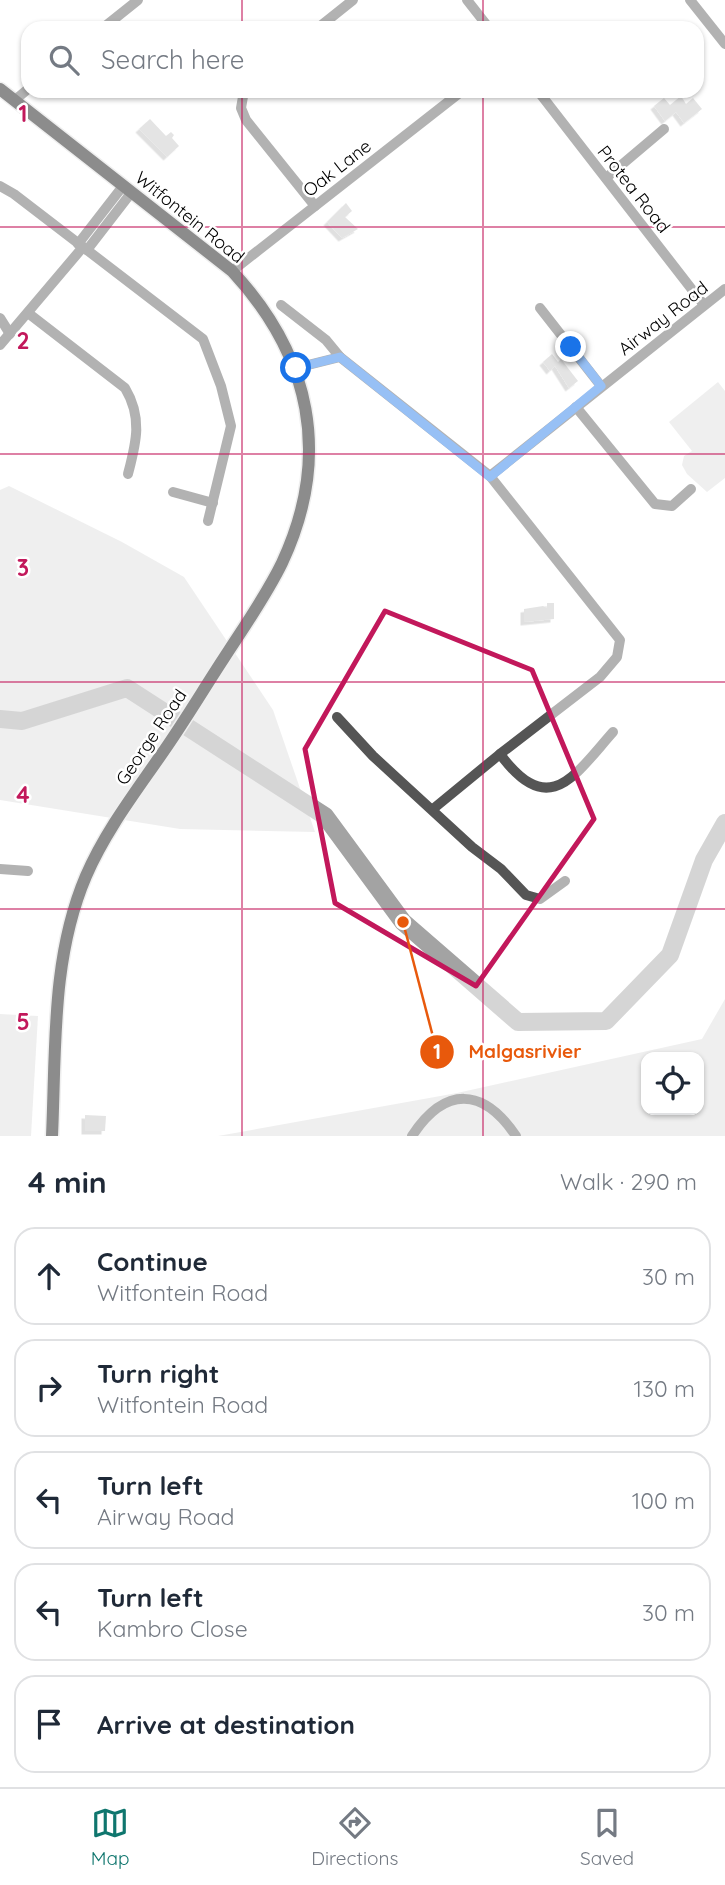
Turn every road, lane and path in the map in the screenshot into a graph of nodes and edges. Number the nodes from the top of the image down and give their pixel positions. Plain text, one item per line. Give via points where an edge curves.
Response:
1 (138, 0) edge
2 (353, 0) edge
3 (467, 0) edge
4 (690, 0) edge
5 (112, 21) edge
6 (327, 21) edge
7 (484, 21) edge
8 (725, 44) edge
9 (0, 89) edge
10 (21, 95) edge
11 (243, 98) edge
12 (453, 98) edge
13 (543, 98) edge
14 (15, 100) junction
15 (664, 129) dead end
16 (606, 178) junction
17 (0, 186) edge
18 (127, 189) junction
19 (315, 205) junction
20 (83, 247) junction
21 (232, 271) junction
22 (725, 289) edge
23 (281, 305) dead end
24 (704, 305) junction
25 (540, 309) dead end
26 (28, 313) junction
27 (0, 318) edge
28 (10, 334) junction
29 (0, 345) edge
30 (340, 357) junction
31 (296, 368) junction
32 (601, 386) junction
33 (576, 407) junction
34 (128, 474) dead end
35 (490, 477) junction
36 (691, 489) dead end
37 (173, 492) dead end
38 (213, 503) junction
39 (208, 521) dead end
40 (337, 717) dead end
41 (613, 732) dead end
42 (500, 754) junction
43 (433, 809) junction
44 (0, 869) edge
45 (28, 871) dead end
46 (565, 881) dead end
47 (52, 1136) edge
48 (412, 1136) edge
49 (516, 1136) edge

1 - 5 street
2 - 6 street
3 - 7 street
4 - 8 street
9 - 14 main road, Witfontein Road
10 - 14 street
11 - 19 street via 246,120
12 - 19 street, Oak Lane
13 - 16 street, Protea Road
14 - 18 main road, Witfontein Road
15 - 16 street
16 - 24 street, Protea Road
17 - 20 street
18 - 20 street
18 - 21 main road, Witfontein Road
19 - 21 street, Oak Lane
20 - 26 street
20 - 38 street via 190,327 209,352 231,426
21 - 31 main road, Witfontein Road via 264,308
22 - 24 street, Airway Road
23 - 30 street
24 - 32 street, Airway Road
25 - 32 street
26 - 28 street
26 - 34 street via 130,396 138,428
27 - 28 street
28 - 29 street
30 - 31 street
30 - 35 street
31 - 47 main road, George Road via 307,413 309,447 306,483 282,562 101,845 68,925 60,970
32 - 33 street, Airway Road
33 - 35 street, Airway Road
33 - 36 street via 655,504 672,506
35 - 42 street via 620,640 613,663
37 - 38 street
38 - 39 street
40 - 43 street
41 - 42 street via 574,775 556,787 531,785
42 - 43 street
43 - 46 street via 533,899
44 - 45 street
48 - 49 street via 437,1107 468,1098 492,1108

